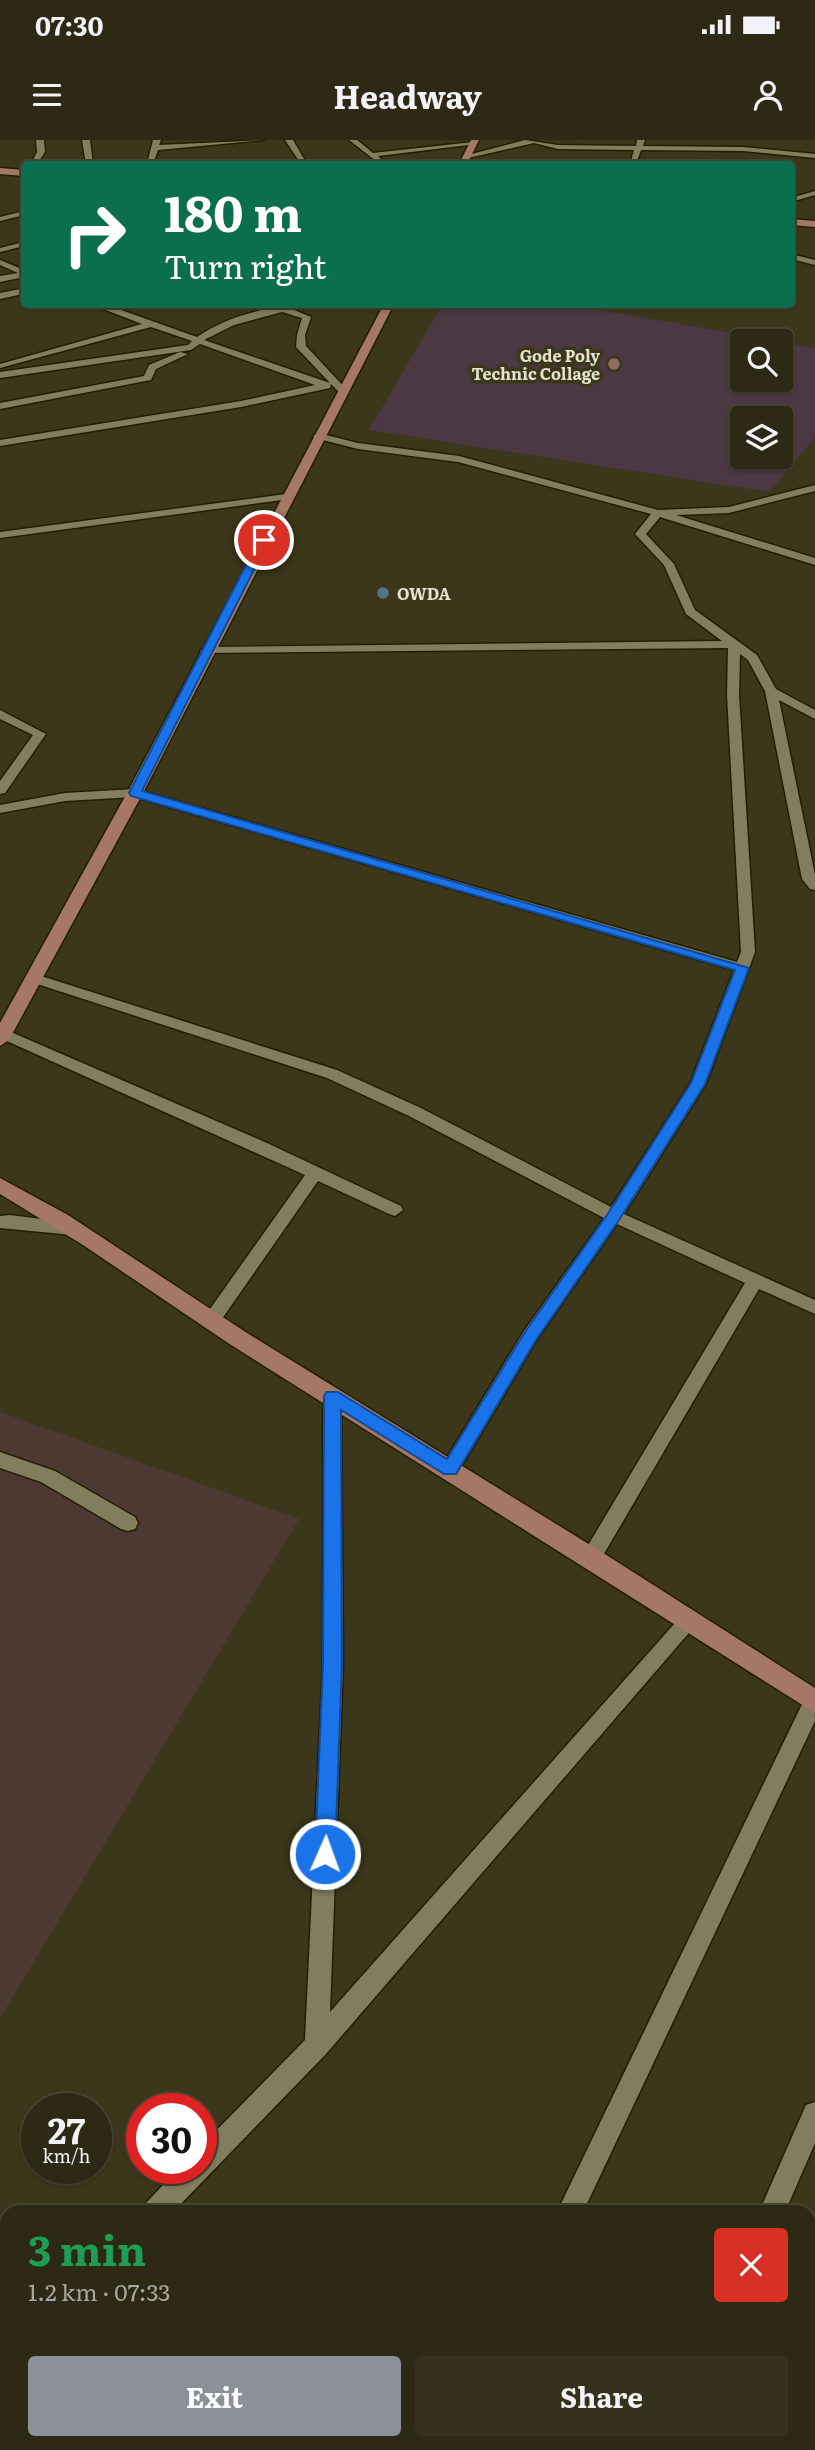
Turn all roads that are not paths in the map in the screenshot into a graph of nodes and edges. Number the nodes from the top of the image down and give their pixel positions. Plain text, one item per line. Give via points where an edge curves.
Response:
1 (40, 140) edge
2 (86, 140) edge
3 (260, 140) edge
4 (289, 140) edge
5 (353, 140) edge
6 (528, 140) edge
7 (699, 140) edge
8 (535, 141) edge
9 (711, 141) edge
10 (218, 142) edge
11 (474, 142) edge
12 (155, 144) edge
13 (425, 144) edge
14 (640, 144) edge
15 (558, 148) edge
16 (743, 149) junction
17 (371, 155) junction
18 (815, 156) edge
19 (465, 160) edge
20 (36, 161) edge
21 (90, 161) edge
22 (151, 161) edge
23 (302, 161) edge
24 (379, 161) edge
25 (635, 161) edge
26 (815, 165) edge
27 (0, 173) edge
28 (21, 174) edge
29 (814, 195) edge
30 (795, 199) edge
31 (21, 213) edge
32 (0, 219) edge
33 (21, 223) edge
34 (795, 225) edge
35 (815, 226) edge
36 (21, 245) edge
37 (0, 250) edge
38 (795, 257) edge
39 (0, 262) edge
40 (815, 263) edge
41 (21, 272) edge
42 (21, 275) edge
43 (0, 279) edge
44 (20, 292) dead end
45 (0, 296) edge
46 (104, 308) edge
47 (273, 308) edge
48 (290, 308) edge
49 (387, 308) edge
50 (279, 310) junction
51 (148, 325) junction
52 (194, 343) junction
53 (0, 367) edge
54 (0, 375) edge
55 (327, 386) junction
56 (343, 391) junction
57 (0, 406) edge
58 (318, 436) junction
59 (0, 443) edge
60 (815, 488) edge
61 (286, 497) junction
62 (658, 513) junction
63 (0, 535) edge
64 (815, 562) edge
65 (734, 644) junction
66 (206, 651) junction
67 (771, 691) junction
68 (0, 714) edge
69 (815, 715) edge
70 (0, 789) edge
71 (135, 793) junction
72 (0, 809) edge
73 (815, 886) edge
74 (743, 968) junction
75 (33, 978) junction
76 (2, 1037) edge
77 (315, 1173) junction
78 (0, 1185) edge
79 (0, 1206) edge
80 (35, 1206) junction
81 (395, 1210) dead end
82 (614, 1216) junction
83 (0, 1223) edge
84 (73, 1229) junction
85 (755, 1280) junction
86 (815, 1307) edge
87 (211, 1321) junction
88 (332, 1397) junction
89 (0, 1460) edge
90 (450, 1469) junction
91 (128, 1523) dead end
92 (592, 1558) junction
93 (690, 1620) junction
94 (815, 1702) edge
95 (317, 2045) junction
96 (815, 2114) edge
97 (217, 2148) edge
98 (182, 2184) edge
99 (162, 2205) edge
100 (573, 2205) edge
101 (775, 2205) edge

1 - 20 street
2 - 21 street
3 - 10 street
4 - 23 street
5 - 17 street
6 - 8 street
7 - 9 street
8 - 15 street
8 - 19 street
9 - 16 street
10 - 12 street
11 - 13 street
11 - 19 street
12 - 22 street
13 - 17 street
14 - 15 street
14 - 16 street
14 - 25 street
16 - 18 street
16 - 26 street
17 - 24 street
27 - 28 street
29 - 30 street
31 - 32 street
32 - 33 street
34 - 35 street
36 - 37 street
38 - 40 street
39 - 41 street
42 - 43 street
44 - 45 street
46 - 51 street
47 - 50 street
48 - 50 street
49 - 56 street
50 - 52 street via 238,321
50 - 56 street via 307,317 301,346
51 - 52 street
51 - 53 street
52 - 54 street
52 - 55 street
52 - 57 street via 181,356 152,367 148,378
55 - 56 street
55 - 59 street
56 - 58 street
58 - 61 street
58 - 62 street via 459,459
60 - 62 street via 729,510
61 - 63 street
61 - 66 street
62 - 64 street
62 - 65 street via 640,534 669,564 690,612
65 - 66 street
65 - 67 street via 753,658
65 - 74 street via 748,952
66 - 71 street
67 - 69 street
67 - 73 street via 809,880
68 - 70 street via 40,734
71 - 72 street via 65,797
71 - 74 street
71 - 75 street
74 - 82 street via 698,1084
75 - 76 street
75 - 82 street via 332,1074
76 - 77 street
77 - 81 street
77 - 87 street
78 - 80 street
79 - 80 street
80 - 84 street
82 - 85 street
82 - 90 street via 530,1336
83 - 84 street
84 - 87 street
85 - 86 street
85 - 92 street
87 - 88 street
88 - 90 street
88 - 95 street via 333,1664
89 - 91 street via 48,1476
90 - 92 street
92 - 93 street
93 - 94 street
93 - 95 street
94 - 100 street
95 - 97 street
96 - 101 street
98 - 99 street

